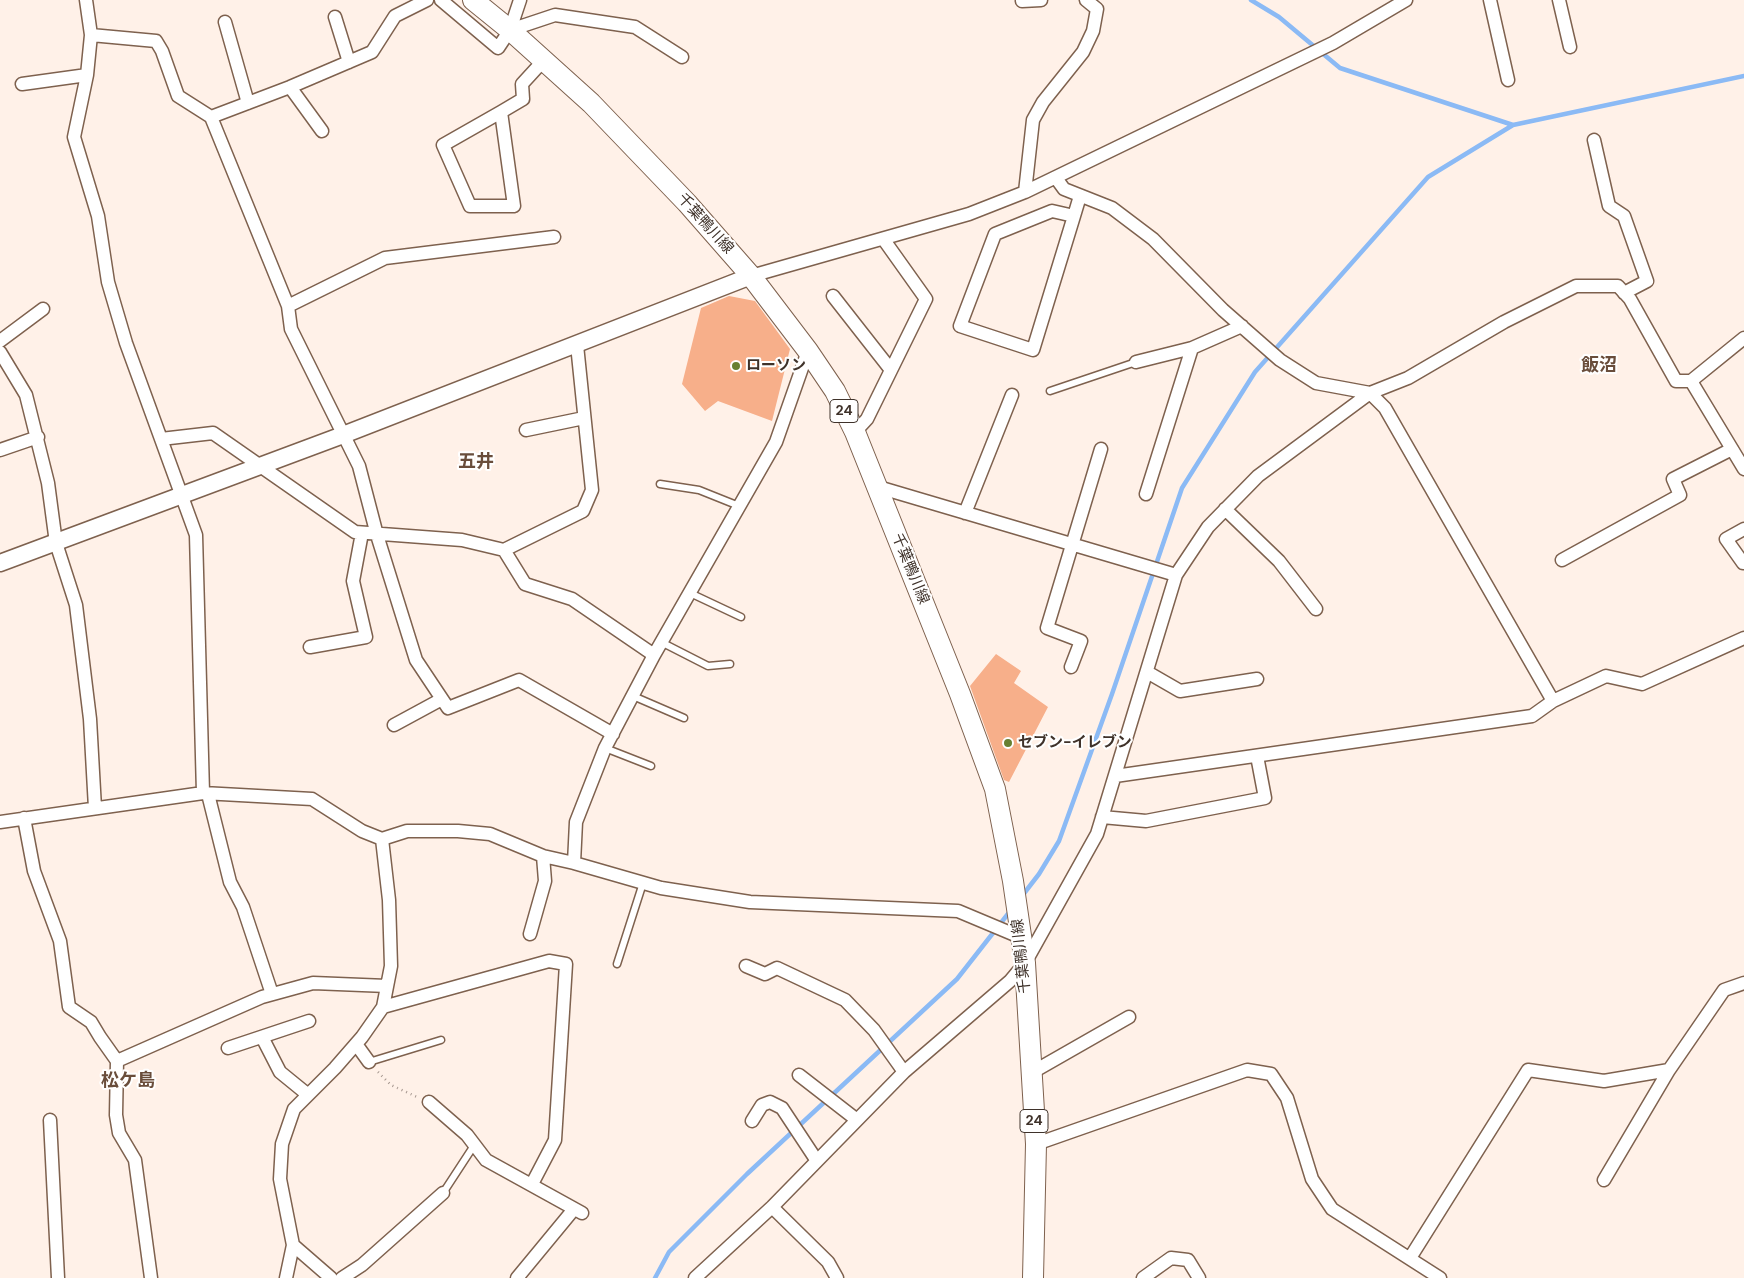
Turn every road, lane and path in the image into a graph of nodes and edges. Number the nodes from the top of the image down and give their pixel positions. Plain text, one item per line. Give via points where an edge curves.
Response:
1 (86, 0) edge
2 (426, 0) edge
3 (441, 0) edge
4 (473, 0) edge
5 (520, 0) edge
6 (1041, 0) edge
7 (1086, 0) edge
8 (1406, 0) edge
9 (1490, 0) edge
10 (1559, 0) edge
11 (1022, 1) dead end
12 (335, 17) dead end
13 (225, 22) dead end
14 (510, 30) junction
15 (91, 36) junction
16 (1570, 47) dead end
17 (682, 57) dead end
18 (544, 60) junction
19 (349, 62) junction
20 (87, 75) junction
21 (1508, 80) dead end
22 (22, 84) dead end
23 (290, 87) junction
24 (248, 103) junction
25 (501, 112) junction
26 (211, 117) junction
27 (322, 131) dead end
28 (1594, 140) dead end
29 (1056, 178) junction
30 (1025, 192) junction
31 (1080, 196) junction
32 (1074, 216) junction
33 (554, 237) dead end
34 (884, 240) junction
35 (751, 276) junction
36 (1624, 293) junction
37 (833, 296) dead end
38 (288, 306) junction
39 (43, 309) dead end
40 (1242, 326) junction
41 (1744, 338) edge
42 (0, 341) edge
43 (577, 345) junction
44 (1192, 348) junction
45 (808, 351) junction
46 (0, 352) edge
47 (1136, 362) joint
48 (891, 370) junction
49 (1690, 381) junction
50 (1050, 391) dead end
51 (1370, 393) junction
52 (1012, 395) dead end
53 (584, 418) junction
54 (526, 430) dead end
55 (855, 432) junction
56 (343, 436) junction
57 (38, 437) junction
58 (161, 439) junction
59 (1101, 449) dead end
60 (1732, 449) junction
61 (0, 450) edge
62 (260, 466) junction
63 (1744, 469) edge
64 (660, 484) dead end
65 (878, 487) junction
66 (1146, 494) dead end
67 (181, 496) junction
68 (739, 506) junction
69 (1225, 509) junction
70 (965, 513) junction
71 (1744, 529) edge
72 (362, 533) junction
73 (377, 534) junction
74 (56, 542) junction
75 (1072, 545) junction
76 (504, 550) junction
77 (1562, 560) dead end
78 (0, 563) edge
79 (1744, 563) edge
80 (1176, 575) junction
81 (690, 593) junction
82 (1316, 609) dead end
83 (741, 617) dead end
84 (1744, 638) edge
85 (662, 642) junction
86 (310, 647) dead end
87 (654, 655) junction
88 (730, 664) dead end
89 (1071, 667) dead end
90 (1147, 672) junction
91 (1257, 679) dead end
92 (633, 696) junction
93 (442, 699) junction
94 (1553, 701) junction
95 (684, 718) dead end
96 (394, 725) dead end
97 (613, 734) junction
98 (606, 748) junction
99 (1257, 756) junction
100 (652, 766) dead end
101 (1115, 776) junction
102 (206, 794) junction
103 (95, 808) junction
104 (1102, 817) junction
105 (24, 818) junction
106 (0, 822) edge
107 (382, 839) junction
108 (543, 856) junction
109 (574, 863) junction
110 (643, 883) junction
111 (530, 934) dead end
112 (1020, 936) junction
113 (617, 964) dead end
114 (1024, 964) junction
115 (746, 966) dead end
116 (1744, 983) edge
117 (387, 986) junction
118 (272, 994) junction
119 (383, 1007) junction
120 (1128, 1017) dead end
121 (309, 1021) dead end
122 (262, 1036) junction
123 (441, 1040) dead end
124 (356, 1044) junction
125 (228, 1048) dead end
126 (117, 1060) junction
127 (369, 1062) junction
128 (1669, 1070) junction
129 (904, 1072) junction
130 (1030, 1072) junction
131 (798, 1075) dead end
132 (307, 1094) junction
133 (429, 1102) joint
134 (50, 1120) dead end
135 (857, 1120) junction
136 (752, 1121) dead end
137 (475, 1144) junction
138 (1036, 1144) junction
139 (817, 1161) junction
140 (1604, 1180) dead end
141 (532, 1184) junction
142 (443, 1194) joint
143 (772, 1207) junction
144 (293, 1245) junction
145 (1410, 1258) junction
146 (58, 1278) edge
147 (151, 1278) edge
148 (286, 1278) edge
149 (331, 1278) edge
150 (342, 1278) edge
151 (517, 1278) edge
152 (695, 1278) edge
153 (837, 1278) edge
154 (1033, 1278) edge
155 (1143, 1278) edge
156 (1199, 1278) edge
157 (1440, 1278) edge

1 - 15 street
2 - 19 street via 395,16 372,52
3 - 14 street via 498,48
4 - 14 main road, 千葉鴨川線 / 24
5 - 14 street
6 - 11 street
7 - 30 street via 1097,9 1094,31 1083,52 1042,102 1033,120
8 - 29 street via 1333,43
9 - 21 street
10 - 16 street
12 - 19 street
13 - 24 street
14 - 17 street via 555,15 635,26
14 - 18 main road, 千葉鴨川線 / 24
15 - 20 street
15 - 26 street via 156,41 178,96
18 - 25 street via 522,84 523,99
18 - 35 main road, 千葉鴨川線 / 24 via 660,174
19 - 23 street
20 - 22 street
20 - 58 street via 74,137 98,216 108,282
23 - 24 street
23 - 27 street
24 - 26 street
25 - 25 street via 443,145 470,206 514,206
26 - 38 street
28 - 36 street via 1609,206 1624,216 1647,281
29 - 30 street
29 - 31 street via 1064,190
30 - 34 street via 969,214
31 - 32 street
31 - 40 street via 1112,208 1153,239
32 - 32 street via 1033,350 960,326 995,234 1052,211
33 - 38 street via 385,258
34 - 35 street
34 - 48 street via 926,299
35 - 43 street
35 - 45 main road, 千葉鴨川線 / 24
36 - 49 street via 1676,381
36 - 51 street via 1618,286 1576,286 1504,322 1408,378
37 - 48 street
38 - 56 street via 291,329
39 - 42 street
40 - 44 street
40 - 51 street via 1280,360 1316,383
41 - 49 street
43 - 53 street
43 - 56 street
44 - 47 street
44 - 66 street
45 - 55 main road, 千葉鴨川線 / 24 via 835,391
45 - 68 street via 776,442
46 - 57 street via 26,395
47 - 50 lane
48 - 55 street via 867,419
49 - 60 street
51 - 69 street via 1258,476
51 - 94 street via 1385,408
52 - 70 street
53 - 54 street
53 - 76 street via 592,490 582,510
55 - 65 main road, 千葉鴨川線 / 24
56 - 62 street
56 - 73 street via 359,466
57 - 61 street
57 - 74 street
58 - 62 street via 213,433
58 - 67 street
59 - 75 street
60 - 63 street
60 - 77 street via 1673,479 1680,495
62 - 67 street
62 - 72 street via 354,532
64 - 68 lane via 699,490
65 - 70 street
65 - 112 main road, 千葉鴨川線 / 24 via 994,789 1013,881
67 - 74 street
67 - 102 street via 196,535
68 - 81 street
69 - 80 street via 1208,527
69 - 82 street via 1279,561
70 - 75 street
71 - 79 street via 1726,538
72 - 73 street
72 - 86 street via 353,582 366,637
73 - 76 street via 462,540
73 - 93 street via 416,660
74 - 78 street
74 - 103 street via 76,605 90,719
75 - 80 street
75 - 89 street via 1047,628 1081,641
76 - 87 street via 525,584 572,599
80 - 90 street
81 - 83 lane
81 - 85 street
84 - 94 street via 1642,684 1606,676
85 - 87 street
85 - 88 lane via 708,666
87 - 92 street
90 - 91 street via 1180,691
90 - 101 street
92 - 95 lane
92 - 97 street
93 - 96 street
93 - 97 street via 448,708 519,680
94 - 99 street via 1532,716
97 - 98 street
98 - 100 lane
98 - 109 street via 576,822
99 - 101 street
99 - 104 street via 1265,798 1146,821
101 - 104 street
102 - 103 street
102 - 107 street via 312,799 362,831
102 - 118 street via 230,882 243,907
103 - 105 street
104 - 114 street via 1097,834
105 - 106 street
105 - 126 street via 34,871 60,941 70,1007 91,1022
107 - 108 street via 407,831 490,834
107 - 117 street via 390,900 391,966
108 - 109 street
108 - 111 street via 545,881
109 - 110 street
110 - 112 street via 750,902 958,911
110 - 113 lane
112 - 114 main road, 千葉鴨川線 / 24
114 - 129 street via 1010,981
114 - 130 main road, 千葉鴨川線 / 24
115 - 129 street via 765,974 777,968 845,1000 874,1030
116 - 128 street via 1724,990
117 - 118 street via 312,983
117 - 119 street
118 - 126 street
119 - 124 street
119 - 141 street via 548,961 566,964 556,1140
120 - 130 street
121 - 122 street
122 - 125 street
122 - 132 street via 280,1072
123 - 127 lane
124 - 127 street
124 - 132 street
126 - 147 street via 116,1114 120,1133 135,1160
127 - 133 path via 391,1084
128 - 140 street
128 - 145 street via 1604,1081 1528,1070
129 - 135 street
130 - 138 main road, 千葉鴨川線 / 24
131 - 135 street
132 - 144 street via 294,1109 282,1144 280,1179
133 - 137 street
134 - 146 street
135 - 139 street
136 - 139 street via 762,1105 770,1102 782,1108
137 - 141 street via 486,1160
137 - 142 lane
138 - 145 street via 1247,1070 1271,1074 1287,1098 1312,1180 1332,1209
138 - 154 main road, 千葉鴨川線 / 24
139 - 143 street
141 - 151 street via 578,1211
142 - 150 street via 362,1265
143 - 152 street
143 - 153 street via 828,1262
144 - 148 street
144 - 149 street
145 - 157 street
155 - 156 street via 1171,1258 1188,1260

